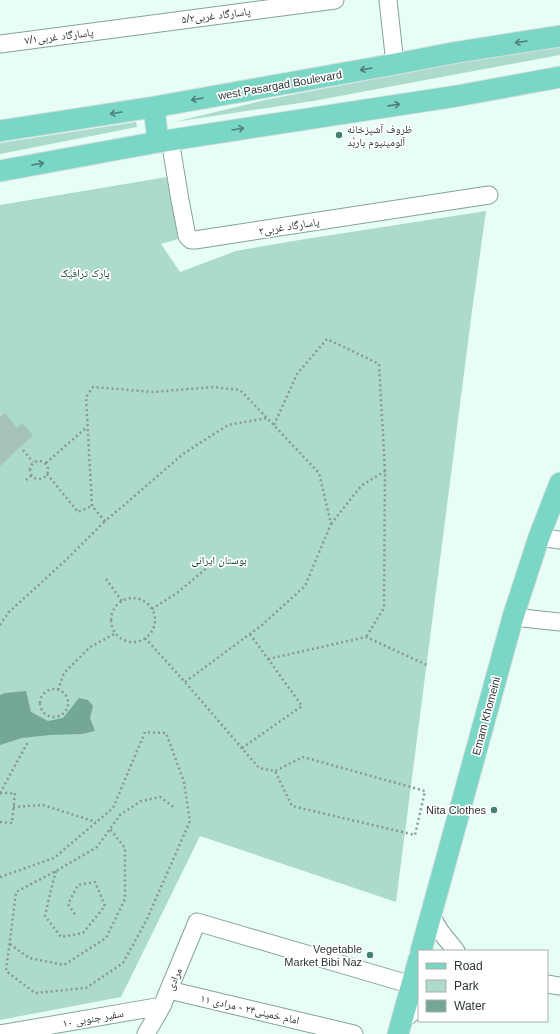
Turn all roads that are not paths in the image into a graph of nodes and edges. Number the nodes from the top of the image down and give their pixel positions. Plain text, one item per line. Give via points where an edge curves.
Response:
1 (335, 0) edge
2 (388, 0) edge
3 (118, 28) joint
4 (560, 36) edge
5 (0, 44) edge
6 (395, 64) junction
7 (560, 77) edge
8 (154, 107) junction
9 (0, 132) edge
10 (164, 141) junction
11 (0, 171) edge
12 (489, 195) dead end
13 (560, 483) edge
14 (539, 537) junction
15 (560, 540) edge
16 (513, 617) junction
17 (560, 622) edge
18 (431, 916) junction
19 (421, 950) edge
20 (455, 950) edge
21 (418, 962) edge
22 (412, 985) junction
23 (169, 990) junction
24 (162, 1006) junction
25 (418, 1008) edge
26 (400, 1027) edge
27 (0, 1034) edge
28 (146, 1034) edge
29 (354, 1034) edge

1 - 3 street, پاسارگاد غربی۵/۲
2 - 6 street
3 - 5 street, پاسارگاد غربی۷/۱
4 -> 6 main road, west Pasargad Boulevard
6 -> 8 main road, west Pasargad Boulevard
10 -> 7 main road via 457,96
8 -> 9 main road, west Pasargad Boulevard
8 - 10 main road
11 -> 10 main road
10 - 12 street, پاسارگاد غربی۲ via 187,236 191,240
13 - 14 main road, Emam Khomeini
14 - 15 street
14 - 16 main road, Emam Khomeini
16 - 17 street
16 - 18 main road, Emam Khomeini
18 - 19 main road, Emam Khomeini
18 - 20 street
21 - 22 main road, Emam Khomeini
22 - 23 street, مرادی via 197,922
22 - 26 main road, Emam Khomeini
23 - 24 street, مرادی
23 - 29 street, امام خمینی۲۴ - مرادی ۱۱
24 - 27 street, سفیر جنوبی ۱۰
24 - 28 street, مرادی
25 - 26 street

